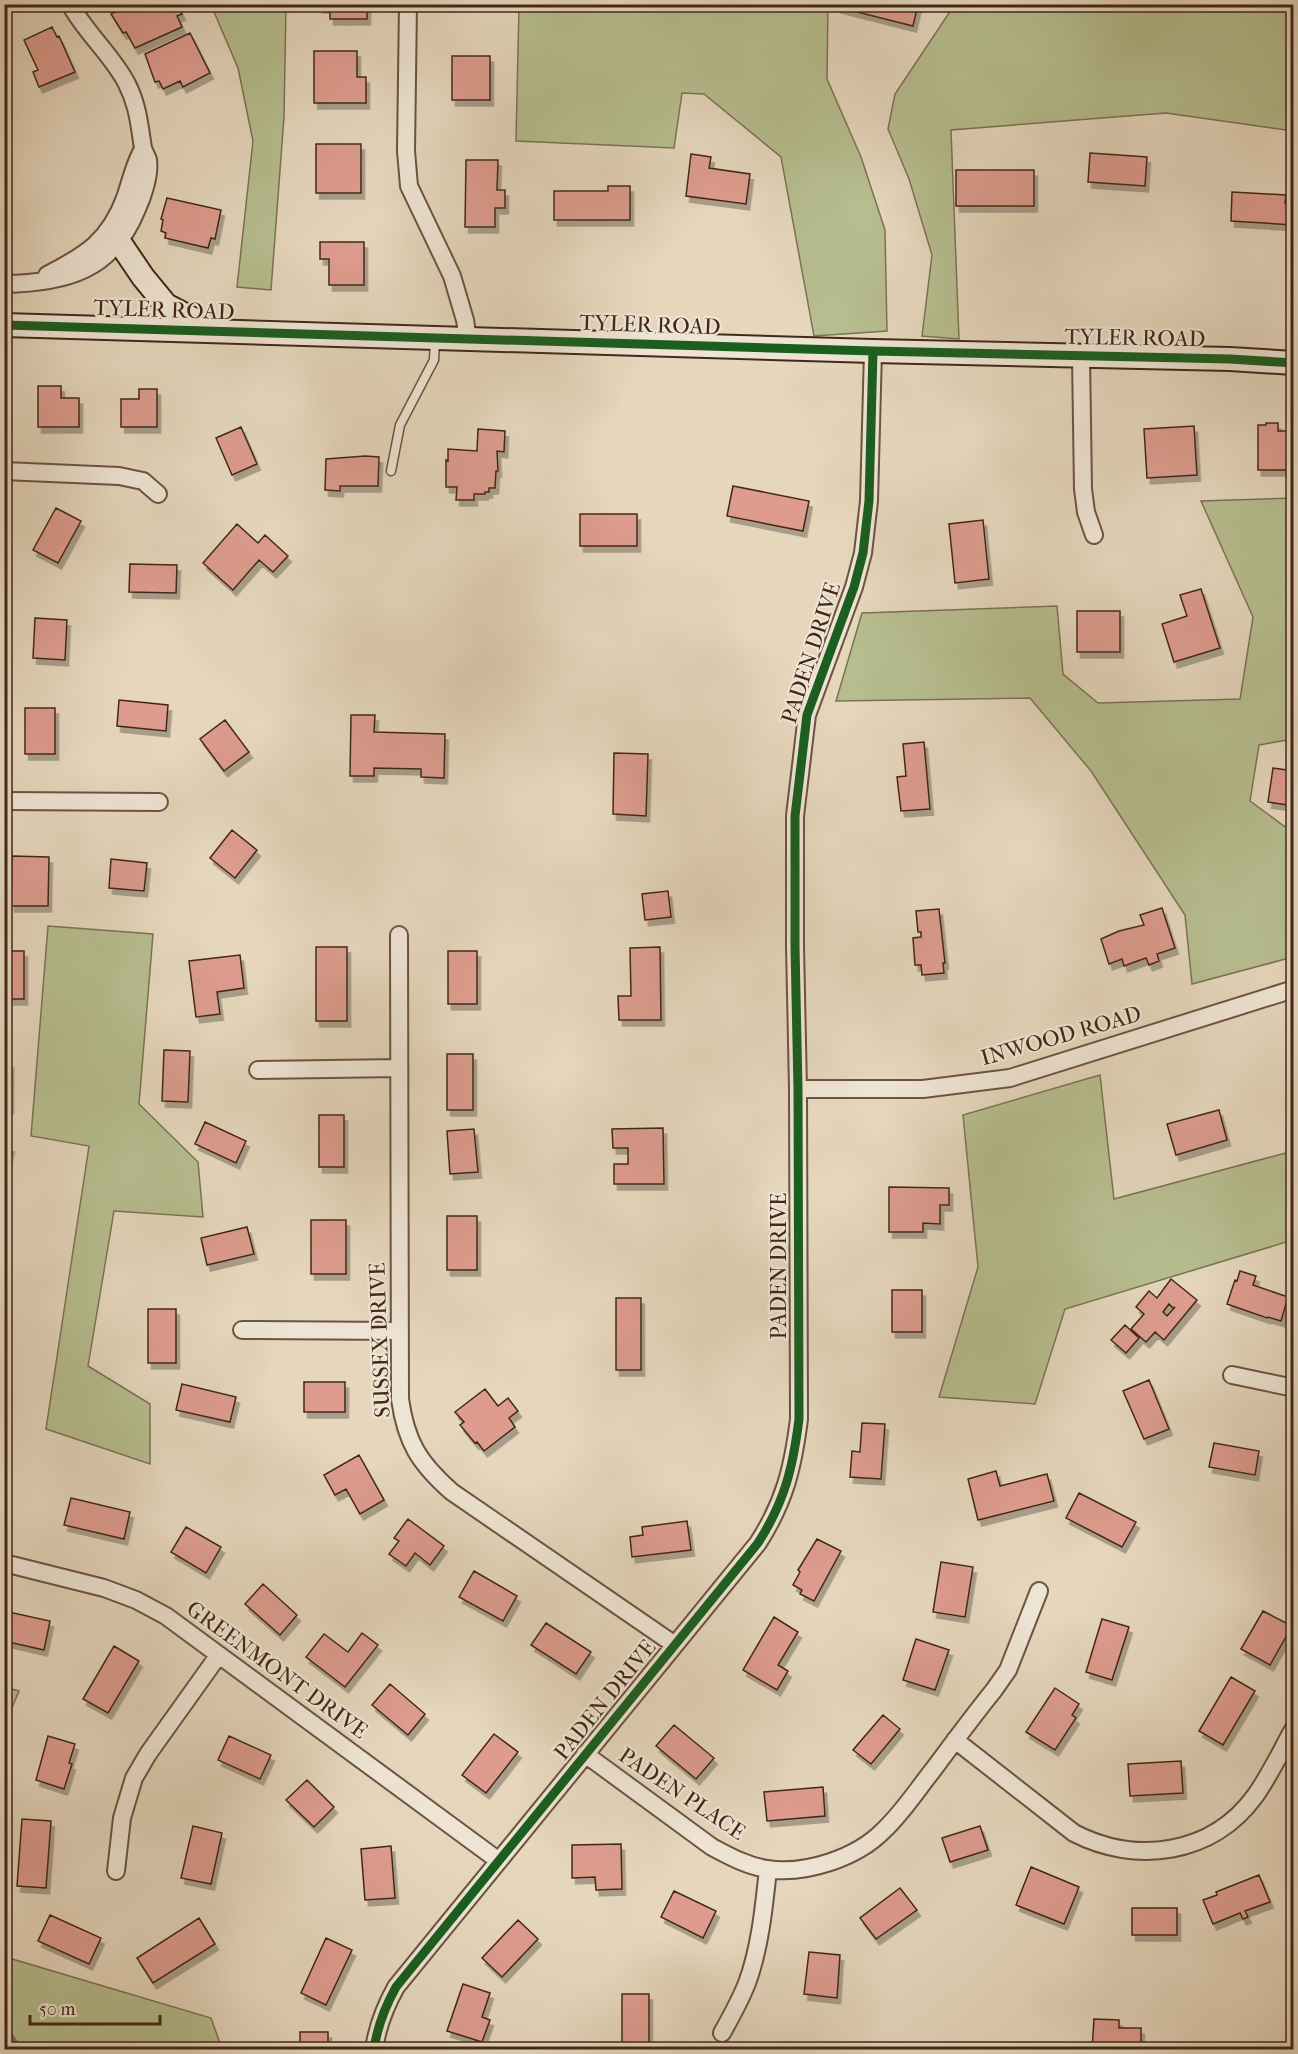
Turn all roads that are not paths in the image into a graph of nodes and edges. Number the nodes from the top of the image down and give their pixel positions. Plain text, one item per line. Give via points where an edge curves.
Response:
1 (70, 4) edge
2 (408, 4) edge
3 (143, 149) junction
4 (120, 243) junction
5 (4, 284) edge
6 (30, 284) junction
7 (4, 325) edge
8 (216, 331) junction
9 (435, 338) junction
10 (468, 339) junction
11 (873, 351) junction
12 (1081, 356) junction
13 (1293, 363) edge
14 (4, 471) edge
15 (391, 471) dead end
16 (158, 494) dead end
17 (1094, 536) dead end
18 (4, 801) edge
19 (159, 802) dead end
20 (399, 935) dead end
21 (1293, 989) edge
22 (399, 1068) junction
23 (258, 1070) dead end
24 (798, 1089) junction
25 (242, 1330) dead end
26 (400, 1331) junction
27 (1232, 1375) dead end
28 (1293, 1388) edge
29 (4, 1563) edge
30 (1039, 1591) dead end
31 (675, 1645) junction
32 (218, 1656) junction
33 (1292, 1735) edge
34 (955, 1740) junction
35 (585, 1754) junction
36 (499, 1861) junction
37 (768, 1869) junction
38 (116, 1871) dead end
39 (722, 2033) dead end
40 (374, 2049) edge

1 - 3 street via 125,81 138,110
2 - 10 street via 406,151 410,186 452,276
3 - 4 street via 148,160 146,183
3 - 6 street via 116,218 98,243 86,254
4 - 6 street via 82,271
4 - 8 street via 166,304
5 - 6 street
7 - 8 street, TYLER ROAD
8 - 9 street, TYLER ROAD
9 - 10 street, TYLER ROAD
9 - 15 lane via 434,360 400,425
10 - 11 street, TYLER ROAD
11 - 12 street, TYLER ROAD
11 - 24 street, PADEN DRIVE via 869,501 862,553 854,587 807,715 799,776 795,816
12 - 13 street, TYLER ROAD
12 - 17 street via 1083,489
14 - 16 street via 119,476 144,481
18 - 19 street
20 - 22 street, SUSSEX DRIVE
21 - 24 street, INWOOD ROAD via 1010,1078 923,1089
22 - 23 street
22 - 26 street, SUSSEX DRIVE
24 - 31 street, PADEN DRIVE via 799,1419 795,1456 788,1484 758,1543
25 - 26 street
26 - 31 street, SUSSEX DRIVE via 403,1419 408,1438 434,1476
27 - 28 street
29 - 32 street, GREENMONT DRIVE via 136,1600 166,1616
30 - 34 street, PADEN PLACE via 1008,1670
31 - 35 street, PADEN DRIVE
32 - 36 street, GREENMONT DRIVE
32 - 38 street via 134,1778 122,1818
33 - 34 street via 1254,1797 1224,1827 1203,1839 1158,1851 1111,1848 1074,1833
34 - 37 street, PADEN PLACE via 872,1842 839,1859 814,1866
35 - 36 street, PADEN DRIVE
35 - 37 street, PADEN PLACE via 712,1847
36 - 40 street, PADEN DRIVE via 396,1987 383,2010
37 - 39 street via 748,1981

